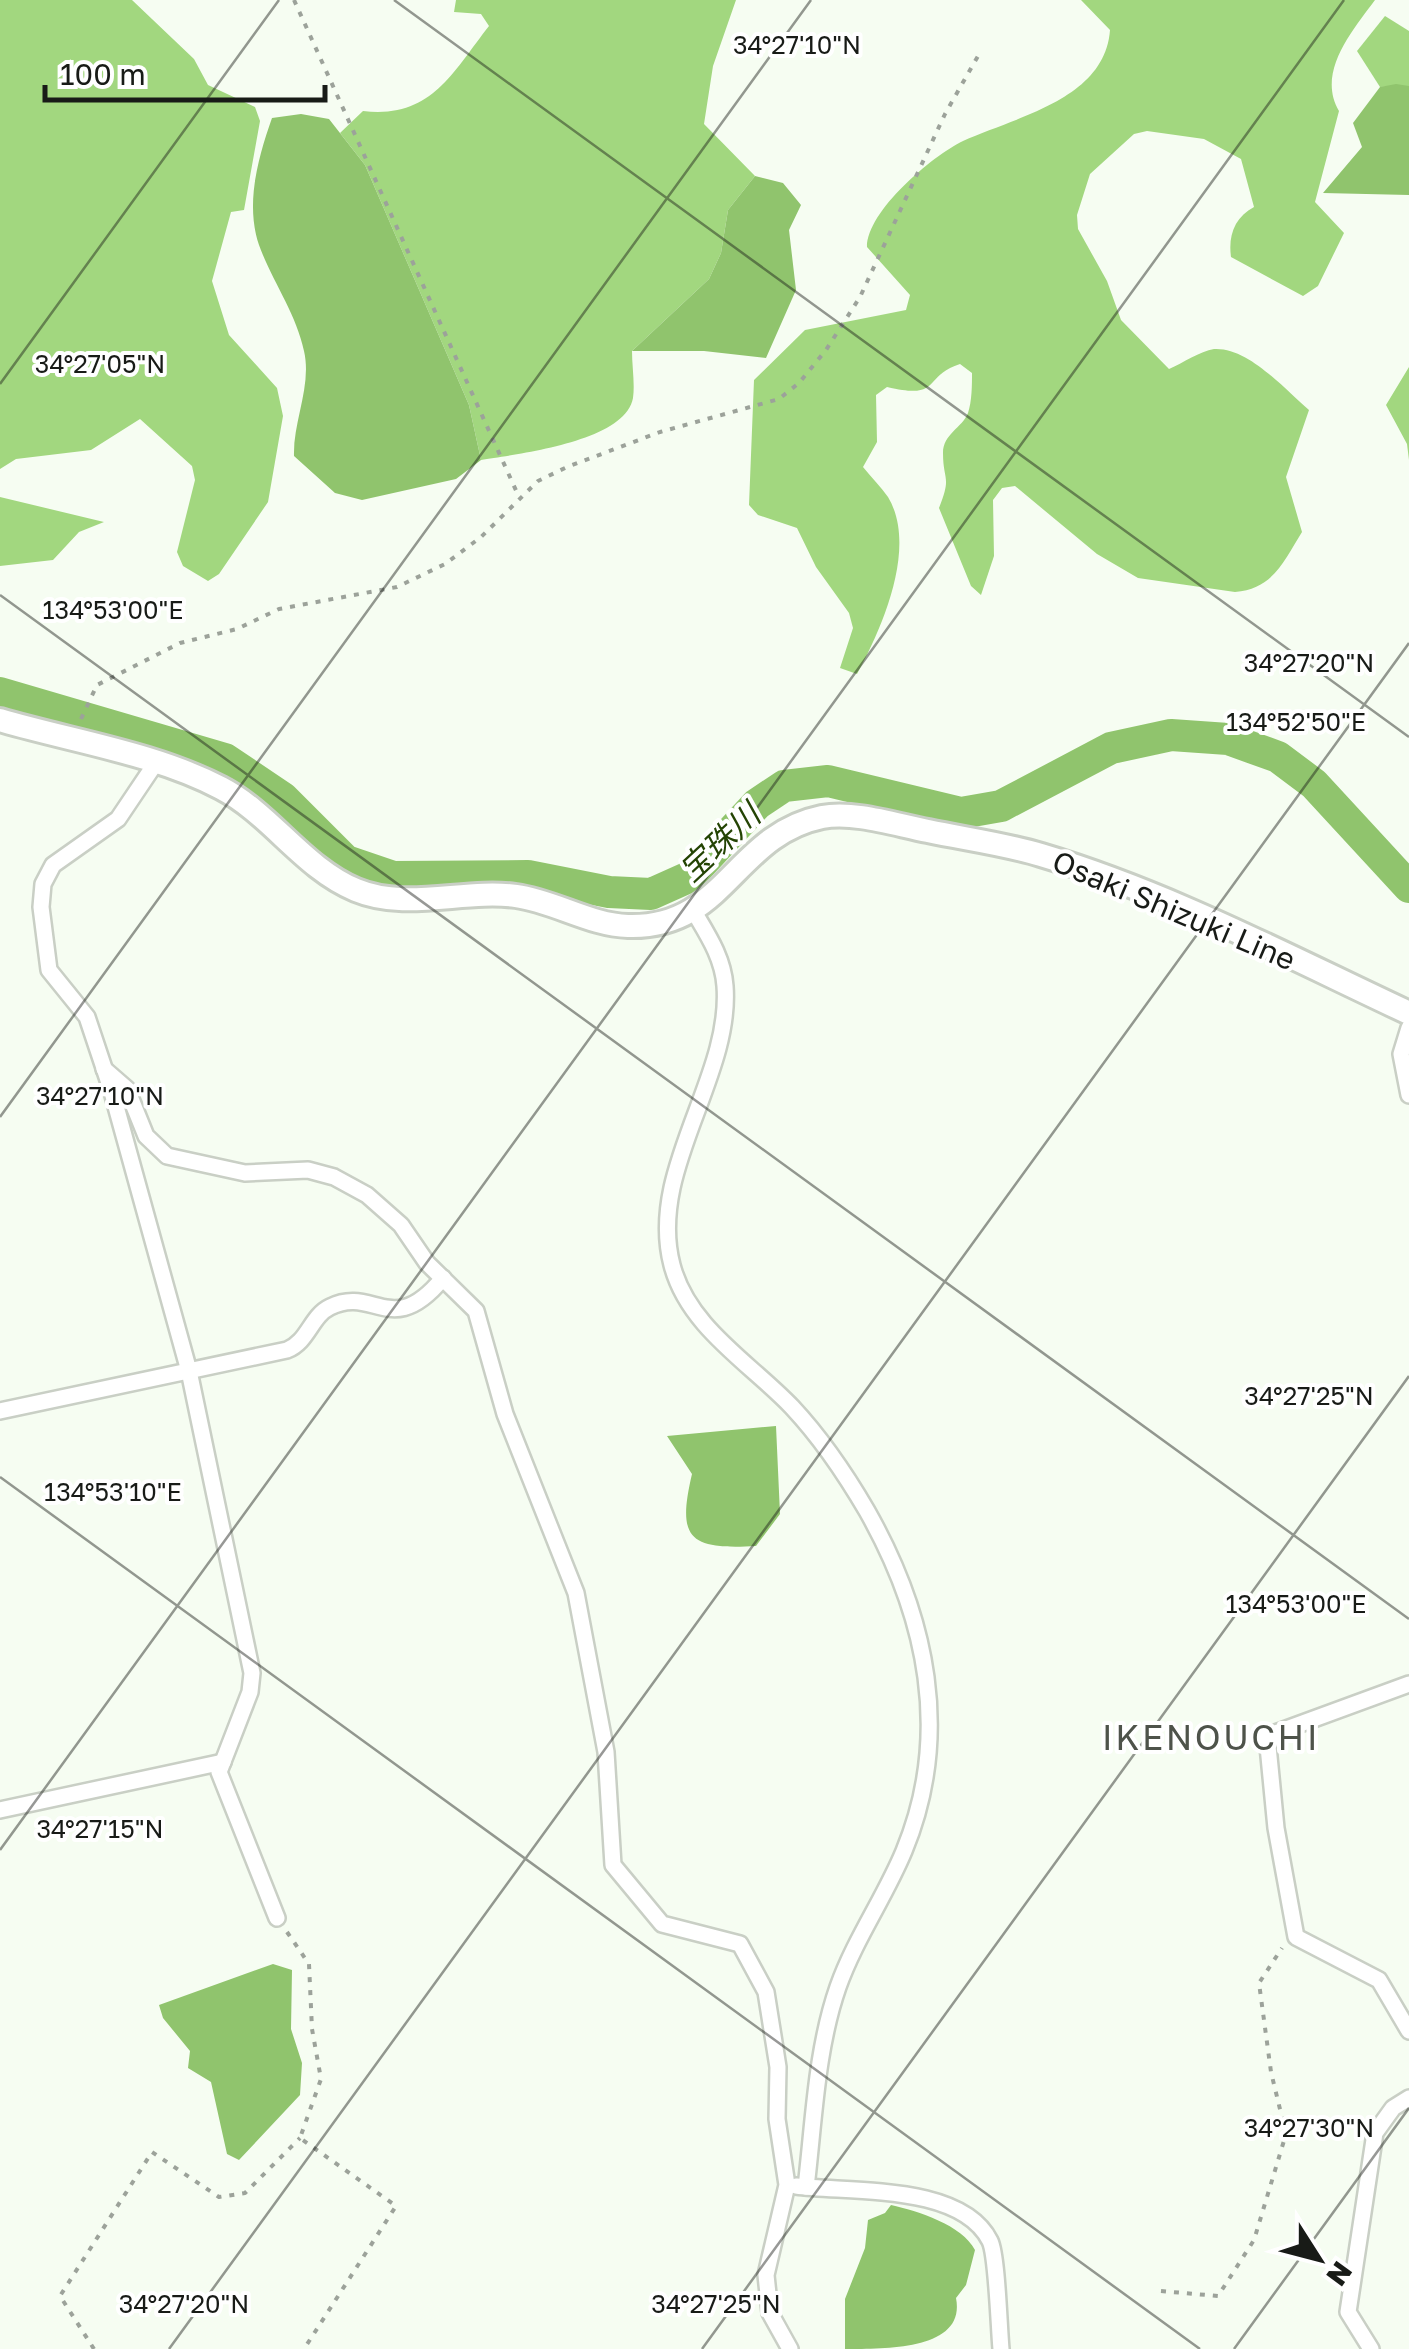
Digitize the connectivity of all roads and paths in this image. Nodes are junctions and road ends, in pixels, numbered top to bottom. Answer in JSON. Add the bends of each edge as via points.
{"nodes":[{"id":1,"x":294,"y":0,"type":"edge"},
{"id":2,"x":978,"y":56,"type":"dead end"},
{"id":3,"x":520,"y":498,"type":"junction"},
{"id":4,"x":0,"y":720,"type":"edge"},
{"id":5,"x":79,"y":728,"type":"dead end"},
{"id":6,"x":155,"y":764,"type":"junction"},
{"id":7,"x":693,"y":910,"type":"junction"},
{"id":8,"x":1409,"y":1013,"type":"edge"},
{"id":9,"x":1409,"y":1028,"type":"edge"},
{"id":10,"x":104,"y":1069,"type":"junction"},
{"id":11,"x":1409,"y":1095,"type":"edge"},
{"id":12,"x":444,"y":1278,"type":"junction"},
{"id":13,"x":189,"y":1371,"type":"junction"},
{"id":14,"x":0,"y":1411,"type":"edge"},
{"id":15,"x":1409,"y":1684,"type":"edge"},
{"id":16,"x":223,"y":1762,"type":"junction"},
{"id":17,"x":0,"y":1810,"type":"edge"},
{"id":18,"x":278,"y":1918,"type":"joint"},
{"id":19,"x":1296,"y":1936,"type":"junction"},
{"id":20,"x":1409,"y":2030,"type":"edge"},
{"id":21,"x":1409,"y":2098,"type":"edge"},
{"id":22,"x":300,"y":2138,"type":"junction"},
{"id":23,"x":787,"y":2185,"type":"junction"},
{"id":24,"x":806,"y":2188,"type":"junction"},
{"id":25,"x":1161,"y":2291,"type":"dead end"},
{"id":26,"x":94,"y":2349,"type":"edge"},
{"id":27,"x":304,"y":2349,"type":"edge"},
{"id":28,"x":790,"y":2349,"type":"edge"},
{"id":29,"x":1002,"y":2349,"type":"edge"},
{"id":30,"x":1371,"y":2349,"type":"edge"}],
"edges":[{"from":1,"to":3,"type":"path"},
{"from":2,"to":3,"type":"path","via":[[860,296],[799,383],[779,399],[567,467]]},
{"from":3,"to":5,"type":"path","via":[[445,564],[397,587],[279,609],[180,643],[97,686]]},
{"from":4,"to":6,"type":"main road","name":"Osaki Shizuki Line"},
{"from":6,"to":7,"type":"main road","name":"Osaki Shizuki Line","via":[[221,788],[356,890],[392,899],[516,896],[625,926],[664,924]]},
{"from":6,"to":10,"type":"street","via":[[124,814],[58,859],[43,884],[50,970],[82,1007]]},
{"from":7,"to":8,"type":"main road","name":"Osaki Shizuki Line","via":[[788,825],[828,816],[871,820],[1038,853],[1110,878]]},
{"from":7,"to":24,"type":"street","via":[[721,965],[725,1003],[671,1198],[672,1266],[702,1320],[793,1408],[858,1496],[913,1612],[930,1688],[930,1741],[906,1848],[846,1965],[828,2022]]},
{"from":9,"to":11,"type":"street","via":[[1401,1054]]},
{"from":10,"to":12,"type":"street","via":[[127,1089],[146,1136],[167,1156],[245,1173],[308,1170],[334,1177],[401,1225]]},
{"from":10,"to":13,"type":"street"},
{"from":12,"to":13,"type":"street","via":[[418,1304],[395,1310],[334,1305],[296,1346]]},
{"from":12,"to":23,"type":"street","via":[[476,1311],[505,1414],[576,1593],[606,1752],[613,1864],[662,1924],[740,1944],[766,1992]]},
{"from":13,"to":14,"type":"street"},
{"from":13,"to":16,"type":"street","via":[[252,1673]]},
{"from":15,"to":19,"type":"street","via":[[1267,1736]]},
{"from":16,"to":17,"type":"street"},
{"from":16,"to":18,"type":"street","via":[[219,1772]]},
{"from":18,"to":22,"type":"path","via":[[309,1964],[321,2078]]},
{"from":19,"to":20,"type":"street","via":[[1380,1980]]},
{"from":19,"to":25,"type":"path","via":[[1259,1983],[1286,2134],[1254,2240],[1218,2296]]},
{"from":21,"to":30,"type":"street","via":[[1375,2133],[1348,2312]]},
{"from":22,"to":26,"type":"path","via":[[246,2193],[220,2196],[152,2152],[60,2296]]},
{"from":22,"to":27,"type":"path","via":[[396,2206]]},
{"from":23,"to":24,"type":"street"},
{"from":23,"to":28,"type":"street","via":[[766,2275],[770,2313]]},
{"from":24,"to":29,"type":"street","via":[[910,2195],[962,2212],[990,2242]]}]}
